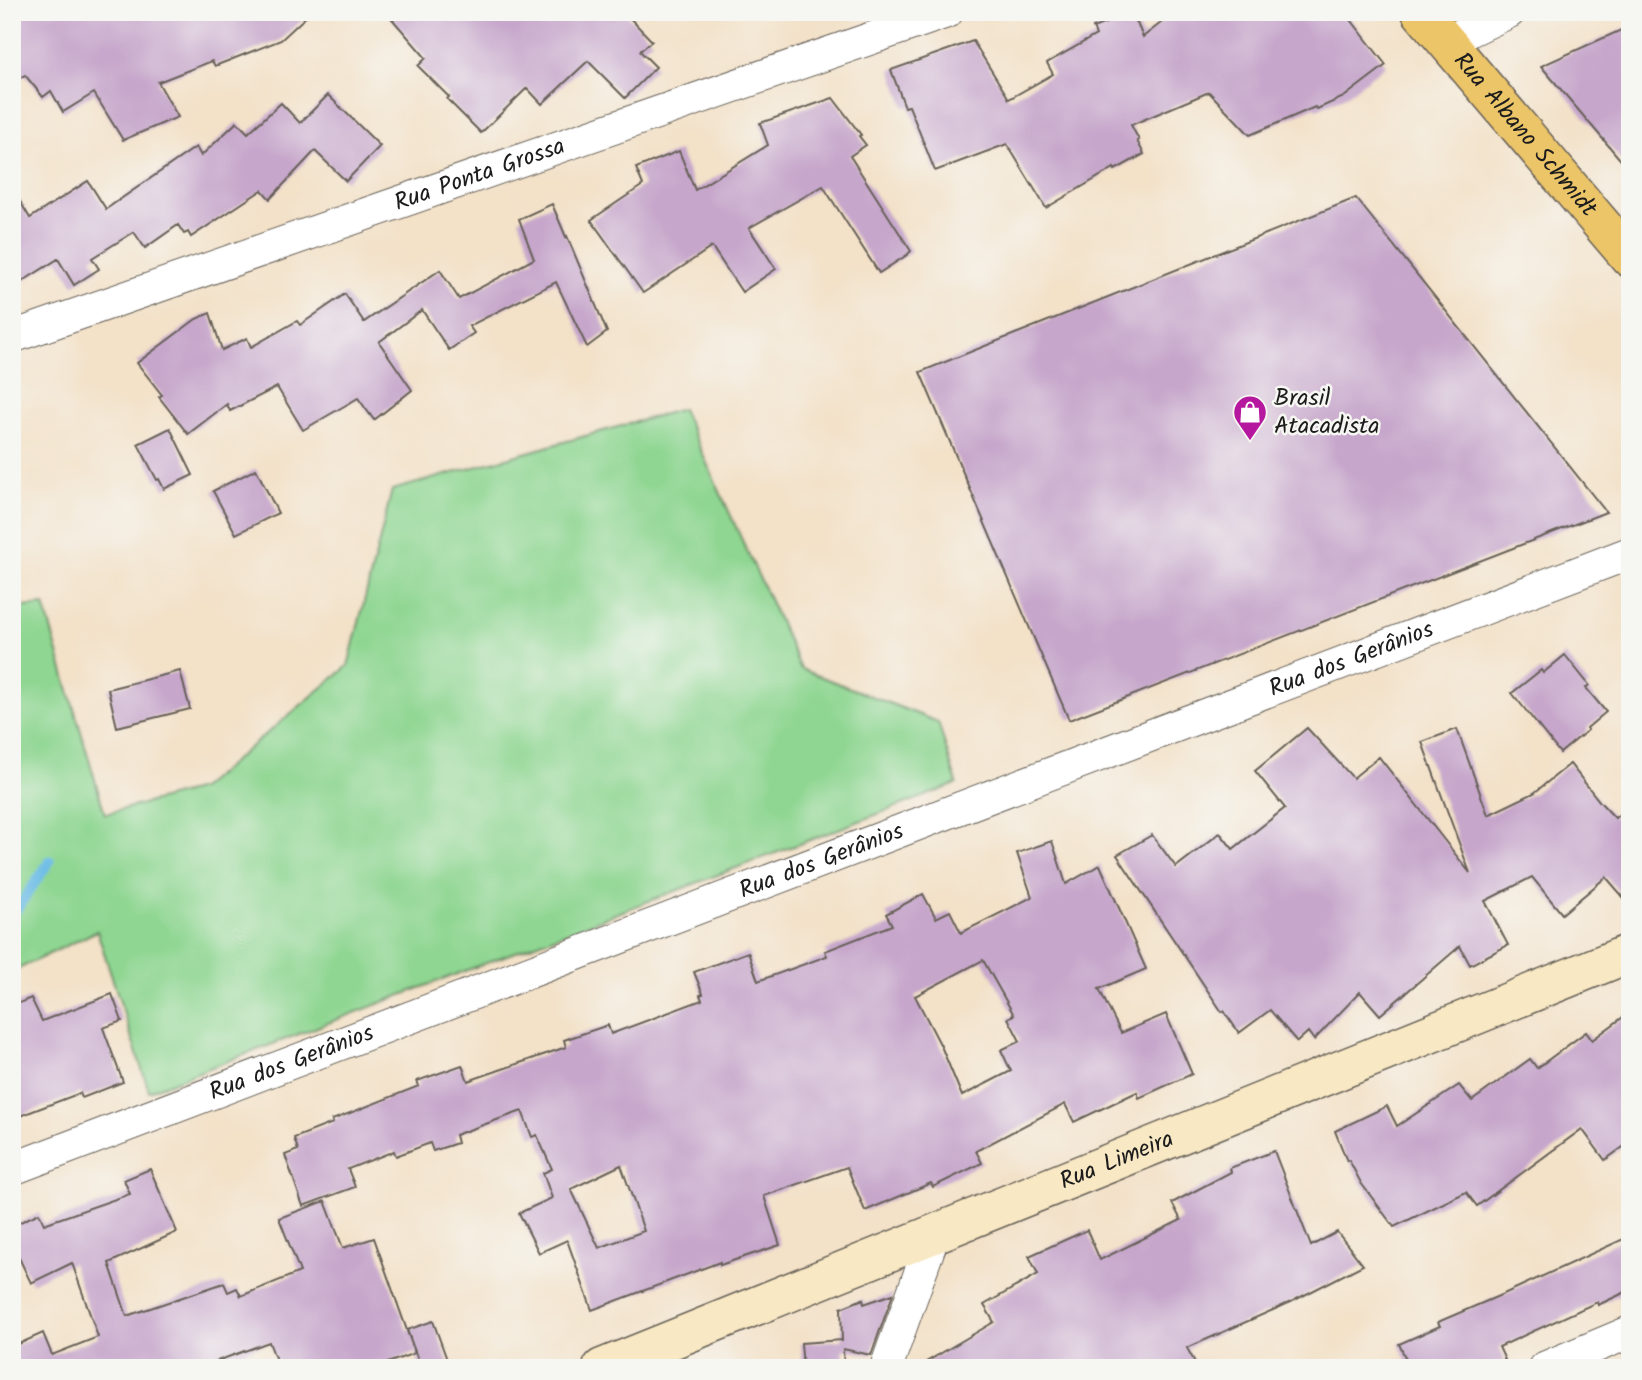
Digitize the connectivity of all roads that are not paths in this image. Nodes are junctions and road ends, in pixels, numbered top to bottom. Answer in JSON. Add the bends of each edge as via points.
{"nodes":[{"id":1,"x":947,"y":12,"type":"edge"},
{"id":2,"x":1421,"y":12,"type":"edge"},
{"id":3,"x":1509,"y":12,"type":"edge"},
{"id":4,"x":1446,"y":42,"type":"junction"},
{"id":5,"x":1630,"y":258,"type":"edge"},
{"id":6,"x":12,"y":337,"type":"edge"},
{"id":7,"x":1630,"y":553,"type":"edge"},
{"id":8,"x":1630,"y":953,"type":"edge"},
{"id":9,"x":12,"y":1169,"type":"edge"},
{"id":10,"x":934,"y":1234,"type":"junction"},
{"id":11,"x":1630,"y":1332,"type":"edge"},
{"id":12,"x":602,"y":1368,"type":"edge"},
{"id":13,"x":886,"y":1368,"type":"edge"},
{"id":14,"x":1544,"y":1368,"type":"edge"}],
"edges":[{"from":1,"to":6,"type":"street","name":"Rua Ponta Grossa"},
{"from":2,"to":4,"type":"main road","name":"Rua Albano Schmidt"},
{"from":3,"to":4,"type":"street"},
{"from":4,"to":5,"type":"main road","name":"Rua Albano Schmidt"},
{"from":7,"to":9,"type":"street","name":"Rua dos Gerânios"},
{"from":8,"to":10,"type":"street","name":"Rua Limeira"},
{"from":10,"to":12,"type":"street","name":"Rua Limeira"},
{"from":10,"to":13,"type":"street"},
{"from":11,"to":14,"type":"street"}]}
